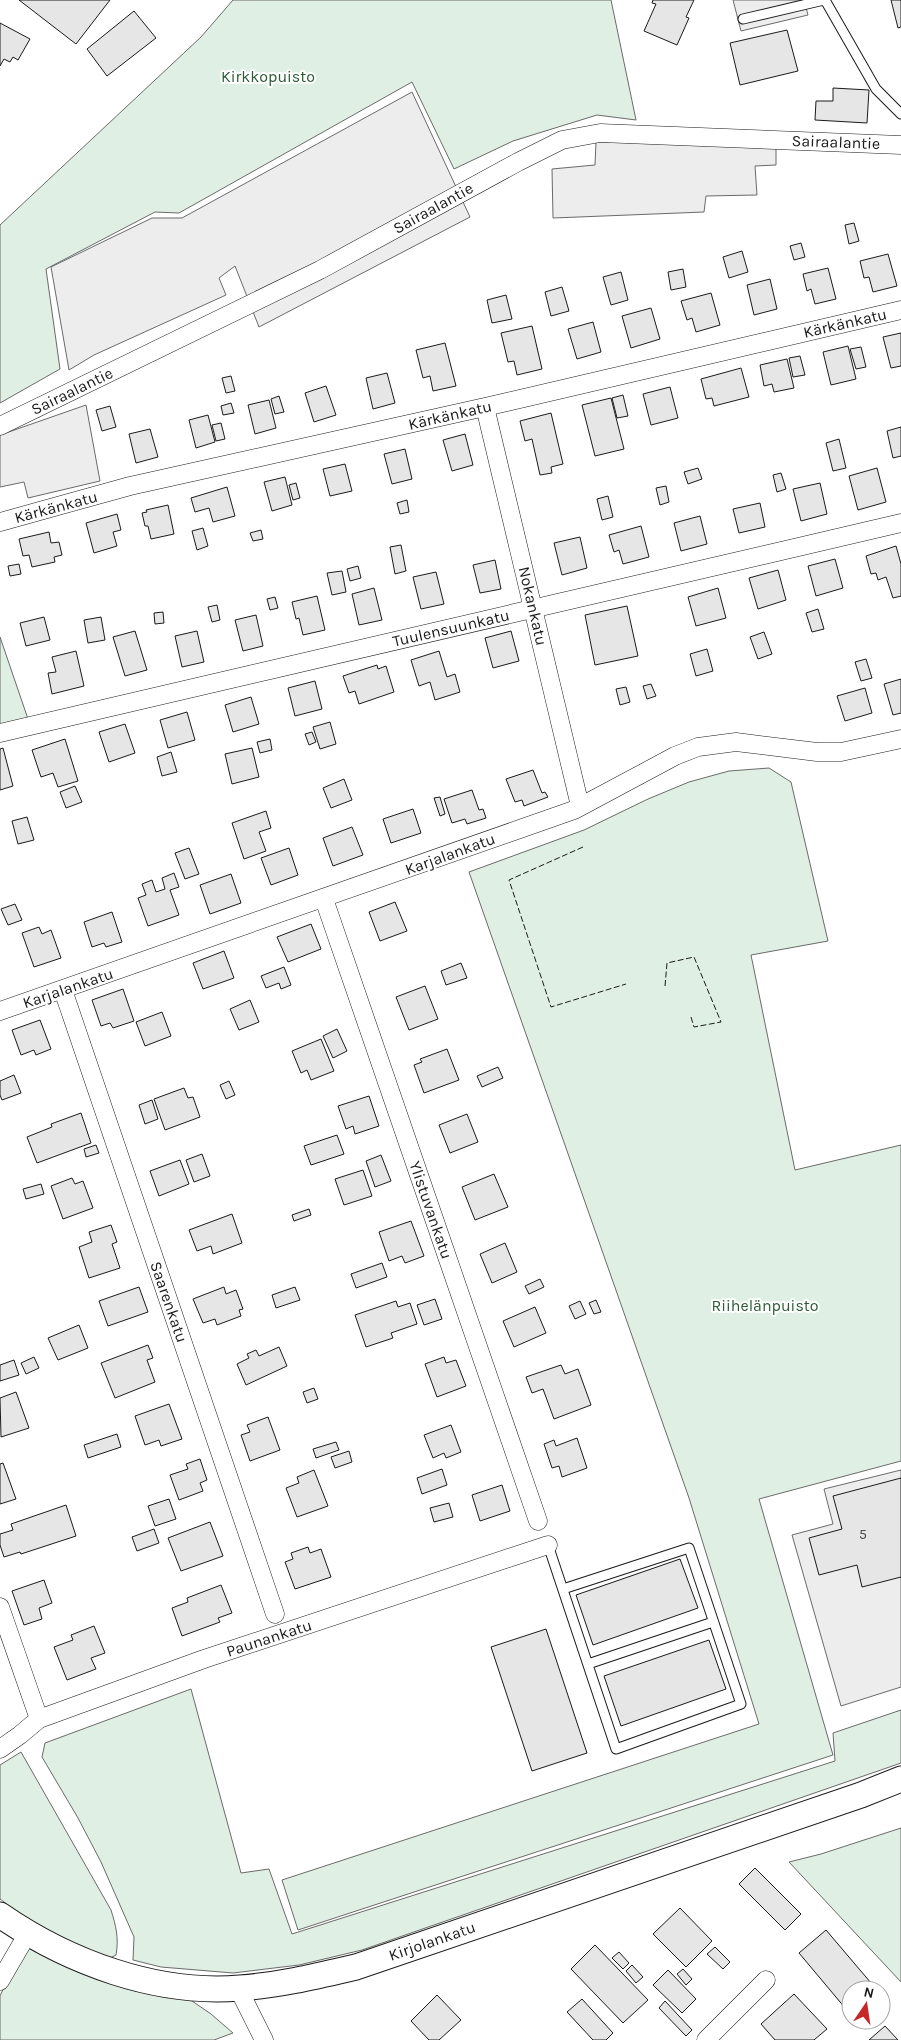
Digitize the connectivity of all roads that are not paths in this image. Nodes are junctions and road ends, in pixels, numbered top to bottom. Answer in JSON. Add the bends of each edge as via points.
{"nodes":[{"id":1,"x":824,"y":0,"type":"edge"},
{"id":2,"x":744,"y":18,"type":"dead end"},
{"id":3,"x":901,"y":114,"type":"edge"},
{"id":4,"x":901,"y":145,"type":"edge"},
{"id":5,"x":901,"y":310,"type":"edge"},
{"id":6,"x":485,"y":407,"type":"junction"},
{"id":7,"x":0,"y":426,"type":"edge"},
{"id":8,"x":0,"y":522,"type":"edge"},
{"id":9,"x":901,"y":523,"type":"edge"},
{"id":10,"x":533,"y":609,"type":"junction"},
{"id":11,"x":0,"y":733,"type":"edge"},
{"id":12,"x":901,"y":739,"type":"edge"},
{"id":13,"x":580,"y":806,"type":"junction"},
{"id":14,"x":324,"y":899,"type":"junction"},
{"id":15,"x":62,"y":990,"type":"junction"},
{"id":16,"x":0,"y":1011,"type":"edge"},
{"id":17,"x":538,"y":1521,"type":"dead end"},
{"id":18,"x":548,"y":1545,"type":"joint"},
{"id":19,"x":563,"y":1590,"type":"junction"},
{"id":20,"x":0,"y":1607,"type":"edge"},
{"id":21,"x":275,"y":1614,"type":"dead end"},
{"id":22,"x":713,"y":1622,"type":"junction"},
{"id":23,"x":588,"y":1664,"type":"junction"},
{"id":24,"x":39,"y":1719,"type":"junction"},
{"id":25,"x":0,"y":1749,"type":"edge"},
{"id":26,"x":901,"y":1779,"type":"edge"},
{"id":27,"x":901,"y":1788,"type":"edge"},
{"id":28,"x":861,"y":1795,"type":"junction"},
{"id":29,"x":0,"y":1915,"type":"edge"},
{"id":30,"x":28,"y":1933,"type":"junction"},
{"id":31,"x":766,"y":1980,"type":"dead end"},
{"id":32,"x":0,"y":1981,"type":"edge"},
{"id":33,"x":238,"y":1988,"type":"junction"},
{"id":34,"x":264,"y":2040,"type":"edge"},
{"id":35,"x":706,"y":2040,"type":"edge"}],
"edges":[{"from":1,"to":2,"type":"lane"},
{"from":1,"to":3,"type":"lane","via":[[876,89]]},
{"from":4,"to":7,"type":"street","name":"Sairaalantie","via":[[600,133],[562,140],[320,270]]},
{"from":5,"to":6,"type":"street","name":"Kärkänkatu"},
{"from":6,"to":8,"type":"street","name":"Kärkänkatu","via":[[130,486]]},
{"from":6,"to":10,"type":"street","name":"Nokankatu"},
{"from":9,"to":10,"type":"street","name":"Tuulensuunkatu"},
{"from":10,"to":11,"type":"street","name":"Tuulensuunkatu"},
{"from":10,"to":13,"type":"street","name":"Nokankatu"},
{"from":12,"to":13,"type":"street","name":"Karjalankatu","via":[[841,752],[736,742],[707,745],[675,756]]},
{"from":13,"to":14,"type":"street","name":"Karjalankatu"},
{"from":14,"to":15,"type":"street","name":"Karjalankatu"},
{"from":14,"to":17,"type":"street","name":"Ylistuvankatu"},
{"from":15,"to":16,"type":"street","name":"Karjalankatu"},
{"from":15,"to":21,"type":"street","name":"Saarenkatu"},
{"from":18,"to":19,"type":"lane"},
{"from":18,"to":24,"type":"street","name":"Paunankatu","via":[[204,1659]]},
{"from":19,"to":22,"type":"lane","via":[[689,1548]]},
{"from":19,"to":23,"type":"lane"},
{"from":20,"to":24,"type":"street"},
{"from":22,"to":23,"type":"lane"},
{"from":22,"to":23,"type":"lane","via":[[741,1704],[616,1750]]},
{"from":24,"to":25,"type":"street","name":"Paunankatu"},
{"from":26,"to":28,"type":"main road","name":"Kirjolankatu"},
{"from":27,"to":28,"type":"main road","name":"Kirjolankatu"},
{"from":28,"to":33,"type":"main road","name":"Kirjolankatu","via":[[356,1967],[283,1983]]},
{"from":29,"to":30,"type":"main road","name":"Kirjolankatu"},
{"from":30,"to":32,"type":"street"},
{"from":30,"to":33,"type":"main road","name":"Kirjolankatu","via":[[80,1959],[144,1979],[199,1988]]},
{"from":31,"to":35,"type":"street"},
{"from":33,"to":34,"type":"street"}]}
